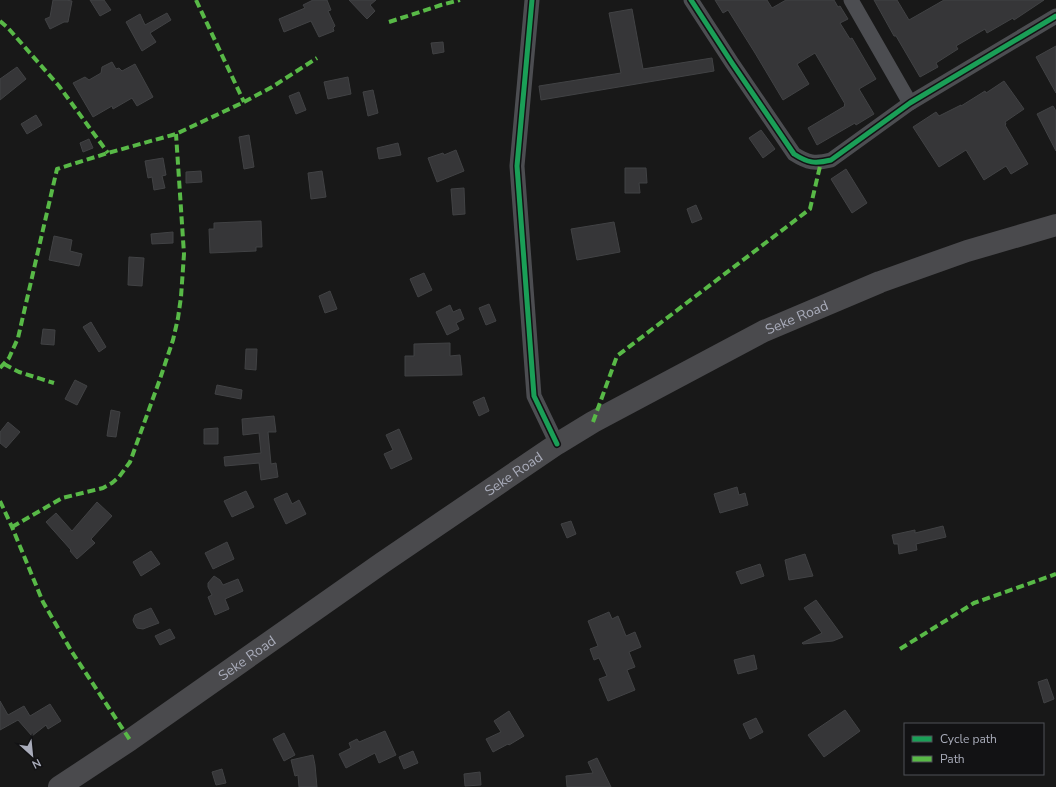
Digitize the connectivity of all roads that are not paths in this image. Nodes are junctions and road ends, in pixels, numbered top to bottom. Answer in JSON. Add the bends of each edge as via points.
{"nodes":[{"id":1,"x":532,"y":0,"type":"edge"},
{"id":2,"x":691,"y":0,"type":"edge"},
{"id":3,"x":851,"y":0,"type":"edge"},
{"id":4,"x":1056,"y":16,"type":"edge"},
{"id":5,"x":910,"y":103,"type":"junction"},
{"id":6,"x":1056,"y":225,"type":"edge"},
{"id":7,"x":558,"y":444,"type":"junction"},
{"id":8,"x":59,"y":787,"type":"edge"}],
"edges":[{"from":1,"to":7,"type":"street","via":[[517,166],[534,396]]},
{"from":2,"to":5,"type":"street","via":[[794,154],[803,160],[831,160]]},
{"from":3,"to":5,"type":"street"},
{"from":4,"to":5,"type":"street"},
{"from":6,"to":7,"type":"main road","name":"Seke Road","via":[[967,251],[880,282],[764,332],[593,422]]},
{"from":7,"to":8,"type":"main road","name":"Seke Road"}]}
